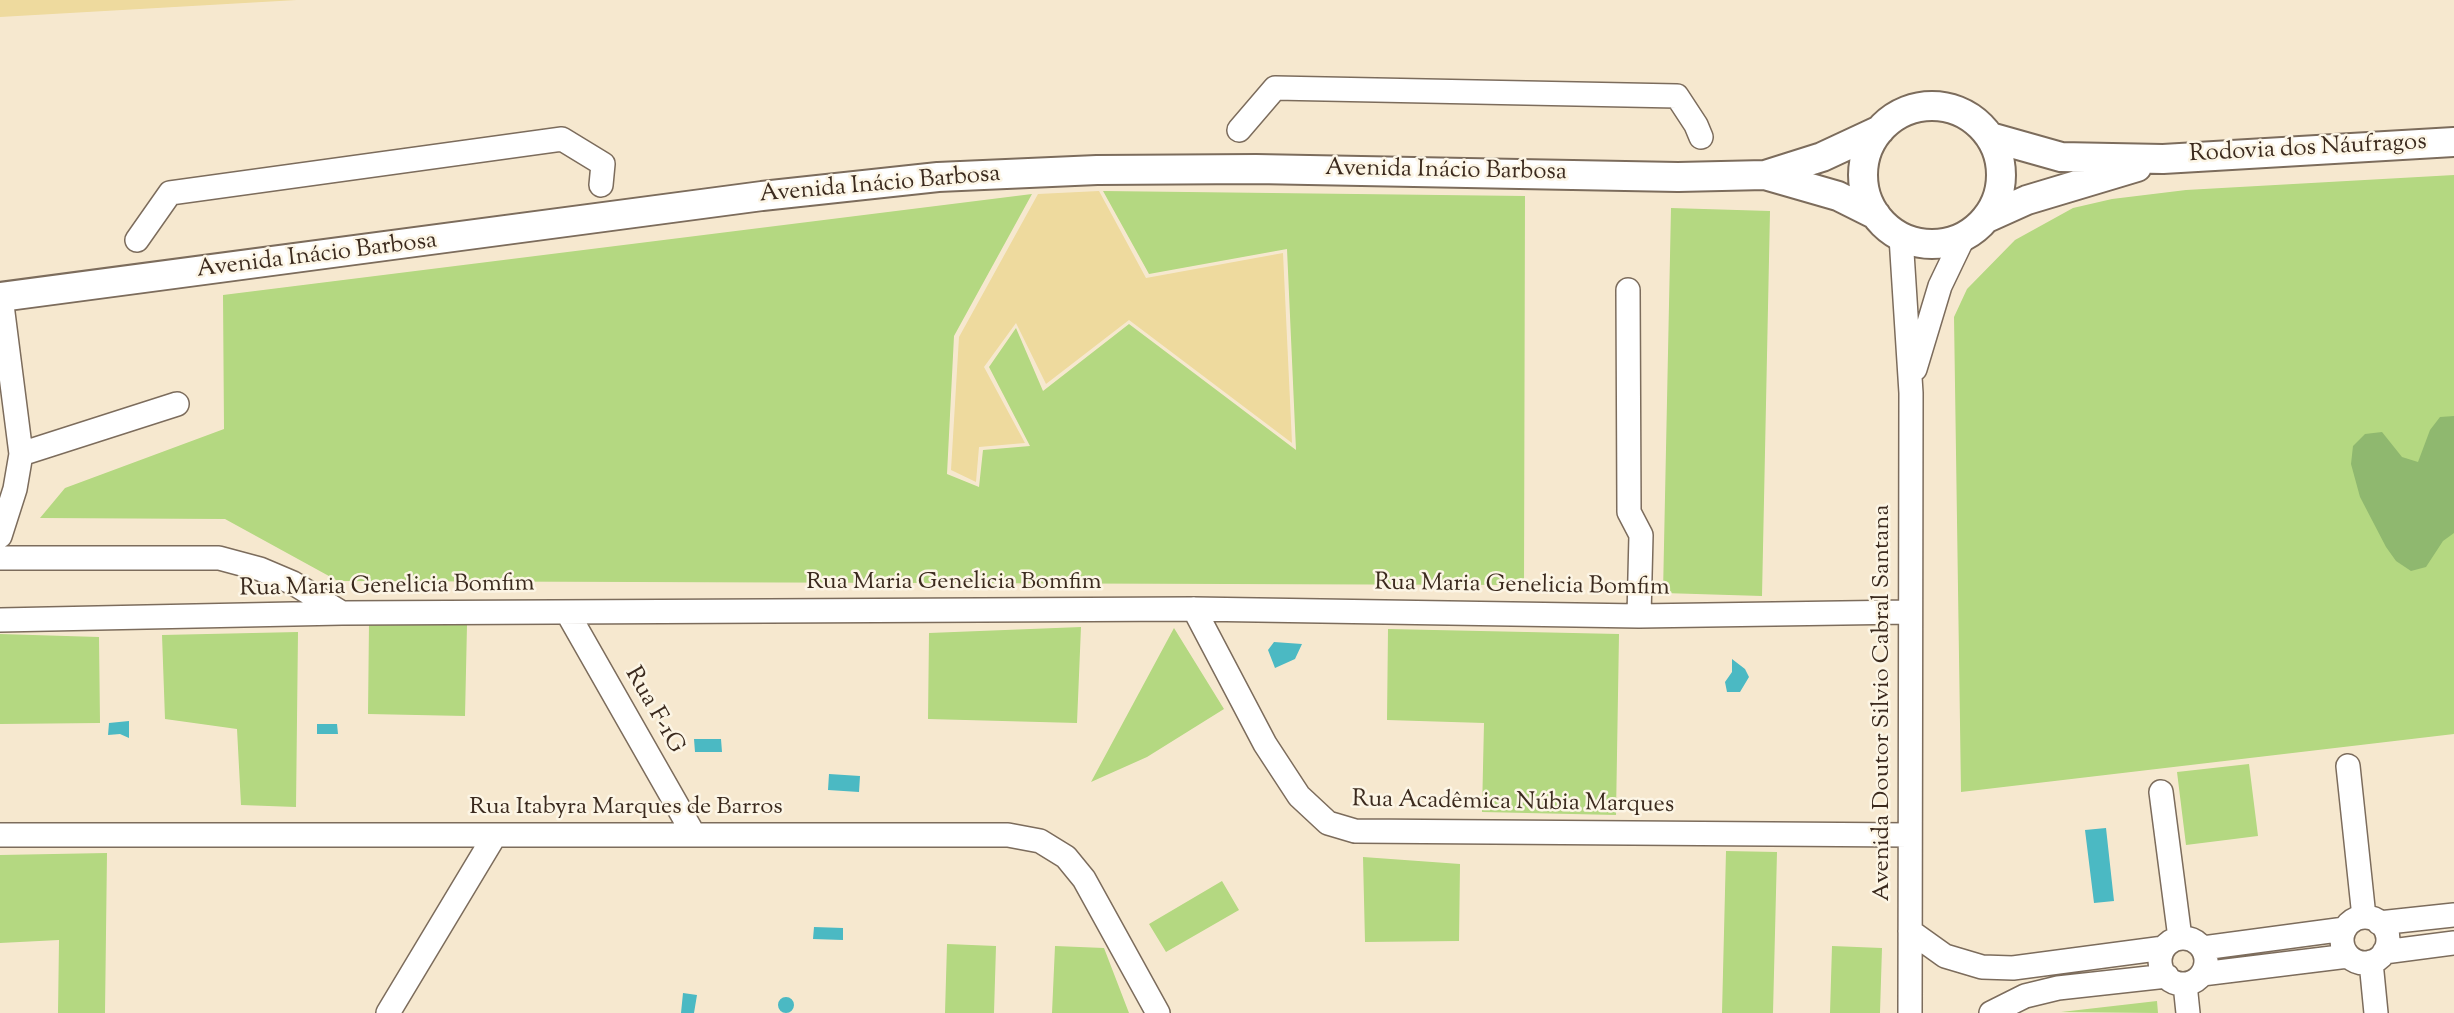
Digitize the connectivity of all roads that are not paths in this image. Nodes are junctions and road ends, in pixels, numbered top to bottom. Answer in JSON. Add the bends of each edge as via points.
{"nodes":[{"id":1,"x":1239,"y":130,"type":"dead end"},
{"id":2,"x":1880,"y":130,"type":"junction"},
{"id":3,"x":1700,"y":136,"type":"dead end"},
{"id":4,"x":1990,"y":137,"type":"junction"},
{"id":5,"x":2454,"y":142,"type":"edge"},
{"id":6,"x":2163,"y":159,"type":"junction"},
{"id":7,"x":1765,"y":175,"type":"junction"},
{"id":8,"x":601,"y":185,"type":"dead end"},
{"id":9,"x":1875,"y":215,"type":"junction"},
{"id":10,"x":1987,"y":218,"type":"junction"},
{"id":11,"x":1901,"y":237,"type":"junction"},
{"id":12,"x":1963,"y":238,"type":"junction"},
{"id":13,"x":137,"y":240,"type":"dead end"},
{"id":14,"x":1628,"y":290,"type":"dead end"},
{"id":15,"x":1,"y":298,"type":"edge"},
{"id":16,"x":1911,"y":393,"type":"junction"},
{"id":17,"x":177,"y":404,"type":"dead end"},
{"id":18,"x":21,"y":454,"type":"junction"},
{"id":19,"x":0,"y":536,"type":"edge"},
{"id":20,"x":0,"y":558,"type":"edge"},
{"id":21,"x":1194,"y":609,"type":"junction"},
{"id":22,"x":567,"y":612,"type":"junction"},
{"id":23,"x":1909,"y":612,"type":"junction"},
{"id":24,"x":342,"y":613,"type":"junction"},
{"id":25,"x":1639,"y":616,"type":"junction"},
{"id":26,"x":0,"y":620,"type":"edge"},
{"id":27,"x":2348,"y":766,"type":"dead end"},
{"id":28,"x":2161,"y":792,"type":"dead end"},
{"id":29,"x":0,"y":835,"type":"edge"},
{"id":30,"x":495,"y":835,"type":"junction"},
{"id":31,"x":694,"y":835,"type":"junction"},
{"id":32,"x":1909,"y":835,"type":"junction"},
{"id":33,"x":2454,"y":915,"type":"edge"},
{"id":34,"x":2362,"y":923,"type":"junction"},
{"id":35,"x":1910,"y":931,"type":"junction"},
{"id":36,"x":2172,"y":943,"type":"junction"},
{"id":37,"x":2454,"y":943,"type":"edge"},
{"id":38,"x":2203,"y":948,"type":"junction"},
{"id":39,"x":2348,"y":956,"type":"junction"},
{"id":40,"x":2377,"y":957,"type":"junction"},
{"id":41,"x":2185,"y":978,"type":"junction"},
{"id":42,"x":2026,"y":1004,"type":"edge"},
{"id":43,"x":388,"y":1013,"type":"edge"},
{"id":44,"x":1158,"y":1013,"type":"edge"},
{"id":45,"x":1910,"y":1013,"type":"edge"},
{"id":46,"x":1991,"y":1013,"type":"edge"},
{"id":47,"x":2188,"y":1013,"type":"edge"},
{"id":48,"x":2376,"y":1013,"type":"edge"}],
"edges":[{"from":1,"to":3,"type":"street","via":[[1275,88],[1289,88],[1677,96]]},
{"from":2,"to":4,"type":"main road","via":[[1910,110],[1937,107],[1963,113]]},
{"from":2,"to":7,"type":"main road","name":"Avenida Inácio Barbosa","via":[[1822,157]]},
{"from":2,"to":9,"type":"main road","via":[[1870,145],[1864,172],[1867,198]]},
{"from":4,"to":6,"type":"main road","via":[[2061,156]]},
{"from":4,"to":10,"type":"main road","via":[[2002,170],[1998,195]]},
{"from":5,"to":6,"type":"main road","name":"Rodovia dos Náufragos"},
{"from":6,"to":10,"type":"main road","via":[[2027,200]]},
{"from":7,"to":9,"type":"main road","name":"Avenida Inácio Barbosa","via":[[1838,196]]},
{"from":7,"to":15,"type":"main road","name":"Avenida Inácio Barbosa","via":[[1256,169],[938,177],[762,196]]},
{"from":8,"to":13,"type":"street","via":[[603,164],[562,139],[170,193]]},
{"from":9,"to":11,"type":"main road"},
{"from":10,"to":12,"type":"main road"},
{"from":11,"to":12,"type":"main road","via":[[1932,245]]},
{"from":11,"to":16,"type":"street","name":"Avenida Doutor Silvio Cabral Santana"},
{"from":12,"to":16,"type":"street","name":"Avenida Doutor Silvio Cabral Santana","via":[[1921,341]]},
{"from":14,"to":25,"type":"street","via":[[1629,512],[1641,535]]},
{"from":15,"to":18,"type":"street"},
{"from":16,"to":23,"type":"street","name":"Avenida Doutor Silvio Cabral Santana"},
{"from":17,"to":18,"type":"street"},
{"from":18,"to":19,"type":"street"},
{"from":20,"to":24,"type":"street","via":[[219,558],[293,583]]},
{"from":21,"to":22,"type":"street","name":"Rua Maria Genelicia Bomfim"},
{"from":21,"to":25,"type":"street","name":"Rua Maria Genelicia Bomfim"},
{"from":21,"to":32,"type":"street","name":"Rua Acadêmica Núbia Marques","via":[[1265,744],[1298,796],[1328,822],[1354,831]]},
{"from":22,"to":24,"type":"street","name":"Rua Maria Genelicia Bomfim"},
{"from":22,"to":31,"type":"street","name":"Rua F-1G"},
{"from":23,"to":25,"type":"street","name":"Rua Maria Genelicia Bomfim"},
{"from":23,"to":32,"type":"street","name":"Avenida Doutor Silvio Cabral Santana"},
{"from":24,"to":26,"type":"street","name":"Rua Maria Genelicia Bomfim"},
{"from":27,"to":34,"type":"street"},
{"from":28,"to":36,"type":"street"},
{"from":29,"to":30,"type":"street","name":"Rua Itabyra Marques de Barros"},
{"from":30,"to":31,"type":"street","name":"Rua Itabyra Marques de Barros"},
{"from":30,"to":43,"type":"street"},
{"from":31,"to":44,"type":"street","name":"Rua Itabyra Marques de Barros","via":[[1008,835],[1041,841],[1066,857],[1084,879]]},
{"from":32,"to":35,"type":"street","name":"Avenida Doutor Silvio Cabral Santana"},
{"from":33,"to":34,"type":"street"},
{"from":34,"to":38,"type":"street"},
{"from":34,"to":39,"type":"street","via":[[2342,943]]},
{"from":34,"to":40,"type":"street","via":[[2386,933]]},
{"from":35,"to":36,"type":"street","via":[[1945,956],[1982,967],[2013,968]]},
{"from":35,"to":45,"type":"street","name":"Avenida Doutor Silvio Cabral Santana"},
{"from":36,"to":38,"type":"street","via":[[2193,940]]},
{"from":36,"to":41,"type":"street","via":[[2161,963]]},
{"from":37,"to":40,"type":"street"},
{"from":38,"to":41,"type":"street","via":[[2207,961]]},
{"from":39,"to":40,"type":"street","via":[[2359,962]]},
{"from":39,"to":41,"type":"street"},
{"from":40,"to":48,"type":"street"},
{"from":41,"to":42,"type":"street","via":[[2058,988]]},
{"from":41,"to":47,"type":"street"},
{"from":42,"to":46,"type":"street"}]}
